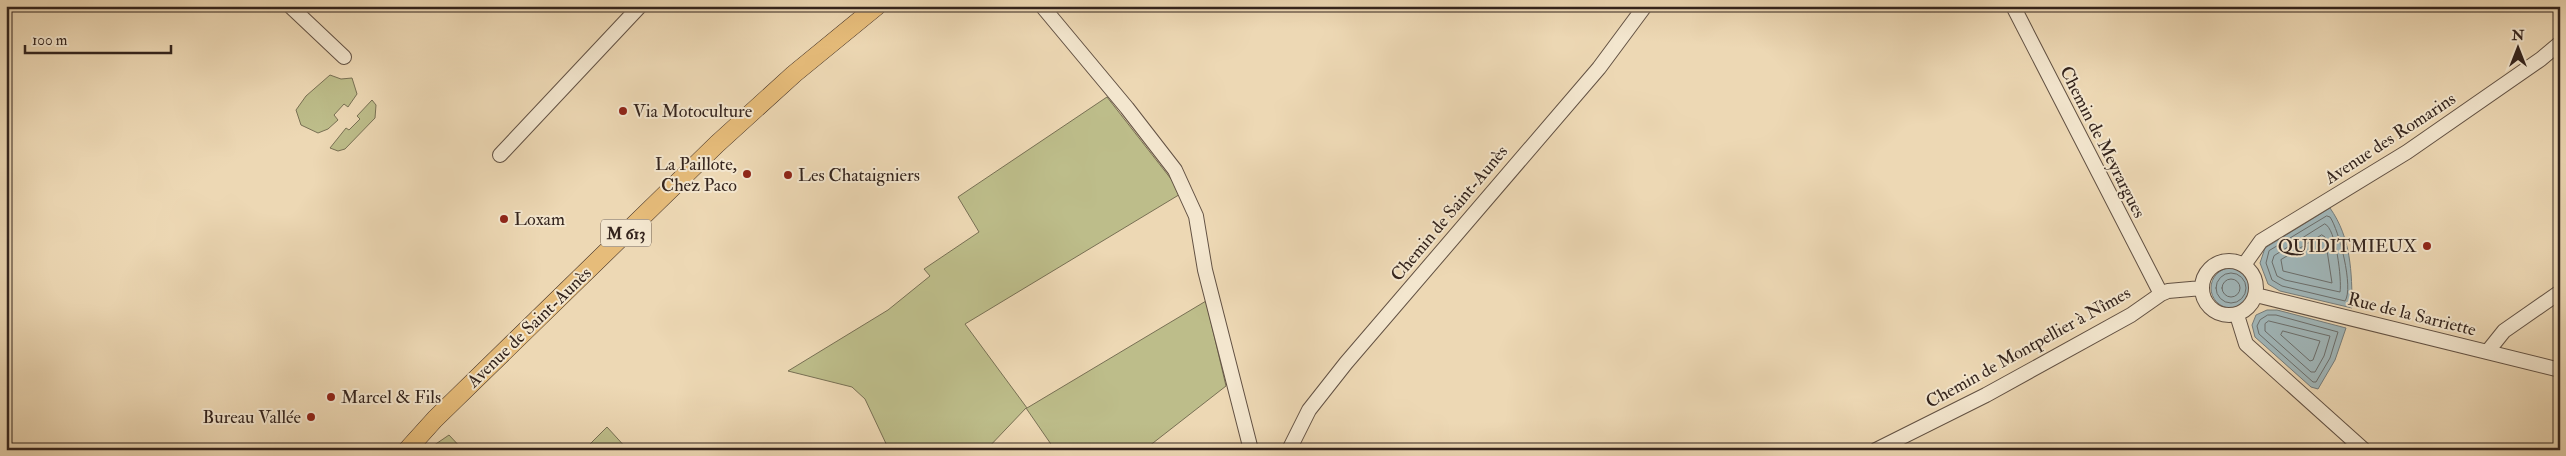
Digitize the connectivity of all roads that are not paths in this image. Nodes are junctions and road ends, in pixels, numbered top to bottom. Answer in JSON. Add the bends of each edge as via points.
{"nodes":[{"id":1,"x":290,"y":6,"type":"edge"},
{"id":2,"x":640,"y":6,"type":"edge"},
{"id":3,"x":877,"y":6,"type":"edge"},
{"id":4,"x":1042,"y":6,"type":"edge"},
{"id":5,"x":1645,"y":6,"type":"edge"},
{"id":6,"x":2013,"y":6,"type":"edge"},
{"id":7,"x":2560,"y":43,"type":"edge"},
{"id":8,"x":344,"y":57,"type":"dead end"},
{"id":9,"x":500,"y":155,"type":"dead end"},
{"id":10,"x":2244,"y":265,"type":"junction"},
{"id":11,"x":2202,"y":288,"type":"junction"},
{"id":12,"x":2560,"y":292,"type":"edge"},
{"id":13,"x":2161,"y":294,"type":"junction"},
{"id":14,"x":2256,"y":295,"type":"junction"},
{"id":15,"x":2237,"y":315,"type":"junction"},
{"id":16,"x":2488,"y":351,"type":"junction"},
{"id":17,"x":2560,"y":370,"type":"edge"},
{"id":18,"x":407,"y":450,"type":"edge"},
{"id":19,"x":1251,"y":450,"type":"edge"},
{"id":20,"x":1289,"y":450,"type":"edge"},
{"id":21,"x":1876,"y":450,"type":"edge"},
{"id":22,"x":2364,"y":450,"type":"edge"}],
"edges":[{"from":1,"to":8,"type":"street"},
{"from":2,"to":9,"type":"street"},
{"from":3,"to":18,"type":"main road","name":"Avenue de Saint-Aunès","number":"M 613","via":[[794,74],[718,144]]},
{"from":4,"to":19,"type":"street","via":[[1175,170],[1196,216],[1207,279]]},
{"from":5,"to":20,"type":"street","name":"Chemin de Saint-Aunès","via":[[1599,68],[1346,363],[1309,410]]},
{"from":6,"to":13,"type":"street","name":"Chemin de Meyrargues"},
{"from":7,"to":10,"type":"street","name":"Avenue des Romarins","via":[[2407,152],[2261,241]]},
{"from":10,"to":11,"type":"street","via":[[2233,261],[2215,265],[2206,274]]},
{"from":10,"to":14,"type":"street","via":[[2255,280]]},
{"from":11,"to":13,"type":"street","name":"Chemin de Montpellier à Nîmes"},
{"from":11,"to":15,"type":"street","via":[[2204,300],[2214,311]]},
{"from":12,"to":16,"type":"street","via":[[2504,331]]},
{"from":13,"to":21,"type":"street","name":"Chemin de Montpellier à Nîmes","via":[[1986,395]]},
{"from":14,"to":15,"type":"street","via":[[2250,306]]},
{"from":14,"to":16,"type":"street","name":"Rue de la Sarriette"},
{"from":15,"to":22,"type":"street","via":[[2246,344]]},
{"from":16,"to":17,"type":"street","name":"Rue de la Sarriette"}]}
